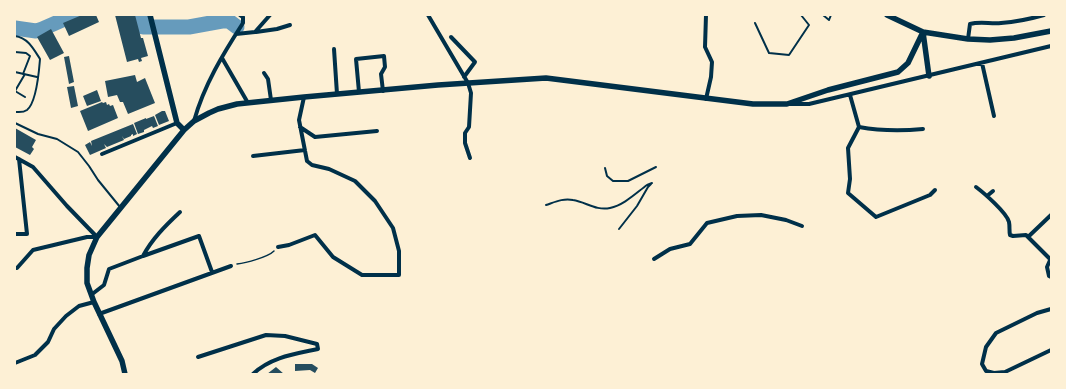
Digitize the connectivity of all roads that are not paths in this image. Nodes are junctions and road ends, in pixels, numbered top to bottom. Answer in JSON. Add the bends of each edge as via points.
{"nodes":[{"id":1,"x":150,"y":15,"type":"edge"},
{"id":2,"x":240,"y":15,"type":"edge"},
{"id":3,"x":270,"y":15,"type":"edge"},
{"id":4,"x":428,"y":15,"type":"edge"},
{"id":5,"x":706,"y":15,"type":"edge"},
{"id":6,"x":802,"y":15,"type":"edge"},
{"id":7,"x":823,"y":15,"type":"edge"},
{"id":8,"x":831,"y":15,"type":"edge"},
{"id":9,"x":887,"y":15,"type":"edge"},
{"id":10,"x":1044,"y":15,"type":"edge"},
{"id":11,"x":755,"y":24,"type":"dead end"},
{"id":12,"x":290,"y":25,"type":"dead end"},
{"id":13,"x":1051,"y":31,"type":"edge"},
{"id":14,"x":255,"y":32,"type":"junction"},
{"id":15,"x":923,"y":32,"type":"junction"},
{"id":16,"x":236,"y":34,"type":"junction"},
{"id":17,"x":15,"y":36,"type":"edge"},
{"id":18,"x":451,"y":37,"type":"dead end"},
{"id":19,"x":968,"y":39,"type":"junction"},
{"id":20,"x":1051,"y":46,"type":"edge"},
{"id":21,"x":334,"y":49,"type":"dead end"},
{"id":22,"x":15,"y":52,"type":"edge"},
{"id":23,"x":222,"y":58,"type":"junction"},
{"id":24,"x":982,"y":63,"type":"junction"},
{"id":25,"x":15,"y":72,"type":"edge"},
{"id":26,"x":264,"y":73,"type":"dead end"},
{"id":27,"x":24,"y":74,"type":"junction"},
{"id":28,"x":929,"y":76,"type":"junction"},
{"id":29,"x":38,"y":77,"type":"junction"},
{"id":30,"x":464,"y":77,"type":"junction"},
{"id":31,"x":468,"y":83,"type":"junction"},
{"id":32,"x":15,"y":91,"type":"edge"},
{"id":33,"x":383,"y":91,"type":"junction"},
{"id":34,"x":359,"y":92,"type":"junction"},
{"id":35,"x":337,"y":94,"type":"junction"},
{"id":36,"x":850,"y":95,"type":"junction"},
{"id":37,"x":25,"y":97,"type":"dead end"},
{"id":38,"x":304,"y":97,"type":"junction"},
{"id":39,"x":706,"y":99,"type":"junction"},
{"id":40,"x":271,"y":100,"type":"junction"},
{"id":41,"x":248,"y":103,"type":"junction"},
{"id":42,"x":787,"y":104,"type":"junction"},
{"id":43,"x":15,"y":112,"type":"edge"},
{"id":44,"x":994,"y":116,"type":"dead end"},
{"id":45,"x":194,"y":121,"type":"junction"},
{"id":46,"x":15,"y":123,"type":"edge"},
{"id":47,"x":177,"y":123,"type":"junction"},
{"id":48,"x":300,"y":127,"type":"junction"},
{"id":49,"x":859,"y":127,"type":"junction"},
{"id":50,"x":923,"y":129,"type":"dead end"},
{"id":51,"x":184,"y":130,"type":"junction"},
{"id":52,"x":377,"y":131,"type":"dead end"},
{"id":53,"x":305,"y":150,"type":"junction"},
{"id":54,"x":102,"y":154,"type":"dead end"},
{"id":55,"x":253,"y":156,"type":"dead end"},
{"id":56,"x":17,"y":158,"type":"edge"},
{"id":57,"x":470,"y":158,"type":"dead end"},
{"id":58,"x":656,"y":167,"type":"dead end"},
{"id":59,"x":605,"y":168,"type":"dead end"},
{"id":60,"x":976,"y":187,"type":"dead end"},
{"id":61,"x":935,"y":190,"type":"dead end"},
{"id":62,"x":993,"y":191,"type":"dead end"},
{"id":63,"x":987,"y":196,"type":"junction"},
{"id":64,"x":546,"y":205,"type":"dead end"},
{"id":65,"x":120,"y":207,"type":"junction"},
{"id":66,"x":180,"y":212,"type":"dead end"},
{"id":67,"x":1051,"y":215,"type":"edge"},
{"id":68,"x":802,"y":226,"type":"dead end"},
{"id":69,"x":619,"y":228,"type":"dead end"},
{"id":70,"x":15,"y":234,"type":"edge"},
{"id":71,"x":97,"y":237,"type":"junction"},
{"id":72,"x":1028,"y":237,"type":"junction"},
{"id":73,"x":278,"y":247,"type":"road end"},
{"id":74,"x":143,"y":256,"type":"junction"},
{"id":75,"x":1051,"y":258,"type":"edge"},
{"id":76,"x":654,"y":259,"type":"dead end"},
{"id":77,"x":231,"y":266,"type":"road end"},
{"id":78,"x":15,"y":268,"type":"edge"},
{"id":79,"x":212,"y":272,"type":"junction"},
{"id":80,"x":1051,"y":277,"type":"edge"},
{"id":81,"x":91,"y":295,"type":"junction"},
{"id":82,"x":94,"y":302,"type":"junction"},
{"id":83,"x":1051,"y":309,"type":"edge"},
{"id":84,"x":99,"y":314,"type":"junction"},
{"id":85,"x":1051,"y":350,"type":"edge"},
{"id":86,"x":198,"y":357,"type":"dead end"},
{"id":87,"x":15,"y":363,"type":"edge"},
{"id":88,"x":125,"y":374,"type":"edge"},
{"id":89,"x":253,"y":374,"type":"edge"}],
"edges":[{"from":1,"to":47,"type":"street"},
{"from":2,"to":16,"type":"street","via":[[243,17],[243,23]]},
{"from":3,"to":14,"type":"street"},
{"from":4,"to":30,"type":"street"},
{"from":5,"to":39,"type":"street","via":[[705,47],[712,62]]},
{"from":6,"to":11,"type":"lane","via":[[809,25],[789,55],[769,53]]},
{"from":7,"to":8,"type":"lane","via":[[829,20]]},
{"from":9,"to":15,"type":"street"},
{"from":10,"to":19,"type":"street","via":[[1003,23],[970,24]]},
{"from":12,"to":14,"type":"street"},
{"from":13,"to":19,"type":"street","via":[[1014,38]]},
{"from":14,"to":16,"type":"street"},
{"from":15,"to":19,"type":"street"},
{"from":15,"to":28,"type":"street"},
{"from":15,"to":42,"type":"street","via":[[908,63],[898,72],[828,90]]},
{"from":16,"to":23,"type":"street"},
{"from":17,"to":29,"type":"lane","via":[[29,43],[40,59]]},
{"from":18,"to":30,"type":"street","via":[[475,62]]},
{"from":20,"to":24,"type":"street"},
{"from":21,"to":35,"type":"street"},
{"from":22,"to":27,"type":"lane","via":[[30,56]]},
{"from":23,"to":41,"type":"street"},
{"from":23,"to":45,"type":"street","via":[[205,89]]},
{"from":24,"to":28,"type":"street"},
{"from":24,"to":44,"type":"street"},
{"from":25,"to":27,"type":"lane"},
{"from":26,"to":40,"type":"street","via":[[268,79]]},
{"from":27,"to":29,"type":"lane"},
{"from":27,"to":32,"type":"lane"},
{"from":28,"to":36,"type":"street"},
{"from":29,"to":43,"type":"lane","via":[[32,104],[27,110]]},
{"from":30,"to":31,"type":"street"},
{"from":31,"to":33,"type":"street"},
{"from":31,"to":39,"type":"street","via":[[554,78]]},
{"from":31,"to":57,"type":"street","via":[[471,93],[469,127],[465,133],[465,143]]},
{"from":32,"to":37,"type":"lane"},
{"from":33,"to":34,"type":"street"},
{"from":33,"to":34,"type":"street","via":[[384,56],[356,59]]},
{"from":34,"to":35,"type":"street"},
{"from":35,"to":38,"type":"street"},
{"from":36,"to":42,"type":"street","via":[[810,104]]},
{"from":36,"to":49,"type":"street"},
{"from":38,"to":40,"type":"street"},
{"from":38,"to":48,"type":"street","via":[[298,120]]},
{"from":39,"to":42,"type":"street","via":[[753,104]]},
{"from":40,"to":41,"type":"street"},
{"from":41,"to":45,"type":"street","via":[[218,109]]},
{"from":45,"to":51,"type":"street"},
{"from":46,"to":65,"type":"lane","via":[[38,134],[57,139],[78,152]]},
{"from":47,"to":51,"type":"street"},
{"from":47,"to":54,"type":"street"},
{"from":48,"to":52,"type":"street","via":[[315,137]]},
{"from":48,"to":53,"type":"street"},
{"from":49,"to":50,"type":"street","via":[[905,131]]},
{"from":49,"to":61,"type":"street","via":[[848,148],[848,193],[859,203],[876,217],[930,195]]},
{"from":51,"to":65,"type":"street"},
{"from":53,"to":55,"type":"street"},
{"from":53,"to":73,"type":"street","via":[[307,161],[312,165],[329,169],[355,181],[375,201],[393,228],[398,246],[399,275],[362,275],[333,257],[315,235]]},
{"from":56,"to":70,"type":"street","via":[[27,234]]},
{"from":56,"to":71,"type":"street","via":[[33,167]]},
{"from":58,"to":59,"type":"lane","via":[[628,181],[612,181],[607,176]]},
{"from":60,"to":63,"type":"street"},
{"from":62,"to":63,"type":"street"},
{"from":63,"to":72,"type":"street","via":[[1006,216],[1010,235],[1026,234]]},
{"from":64,"to":69,"type":"lane","via":[[562,200],[574,200],[597,209],[609,208],[620,204],[652,183]]},
{"from":65,"to":71,"type":"street"},
{"from":66,"to":74,"type":"street","via":[[159,232]]},
{"from":67,"to":72,"type":"street"},
{"from":68,"to":76,"type":"street","via":[[761,215],[737,216],[707,223],[690,244],[670,249]]},
{"from":71,"to":78,"type":"street","via":[[33,250]]},
{"from":71,"to":81,"type":"street","via":[[89,255],[87,268],[87,283]]},
{"from":72,"to":75,"type":"street"},
{"from":74,"to":79,"type":"street","via":[[199,236]]},
{"from":74,"to":81,"type":"street","via":[[109,269],[104,284]]},
{"from":75,"to":80,"type":"street","via":[[1047,267]]},
{"from":77,"to":79,"type":"street"},
{"from":79,"to":84,"type":"street"},
{"from":81,"to":82,"type":"street"},
{"from":82,"to":84,"type":"street"},
{"from":82,"to":87,"type":"street","via":[[80,306],[66,316],[54,329],[48,342],[35,355]]},
{"from":83,"to":85,"type":"street","via":[[1037,312],[996,333],[986,347],[982,364],[986,371],[994,374],[1005,372]]},
{"from":84,"to":88,"type":"street","via":[[122,361]]},
{"from":86,"to":89,"type":"street","via":[[266,334],[317,344],[318,349],[280,358]]}]}
